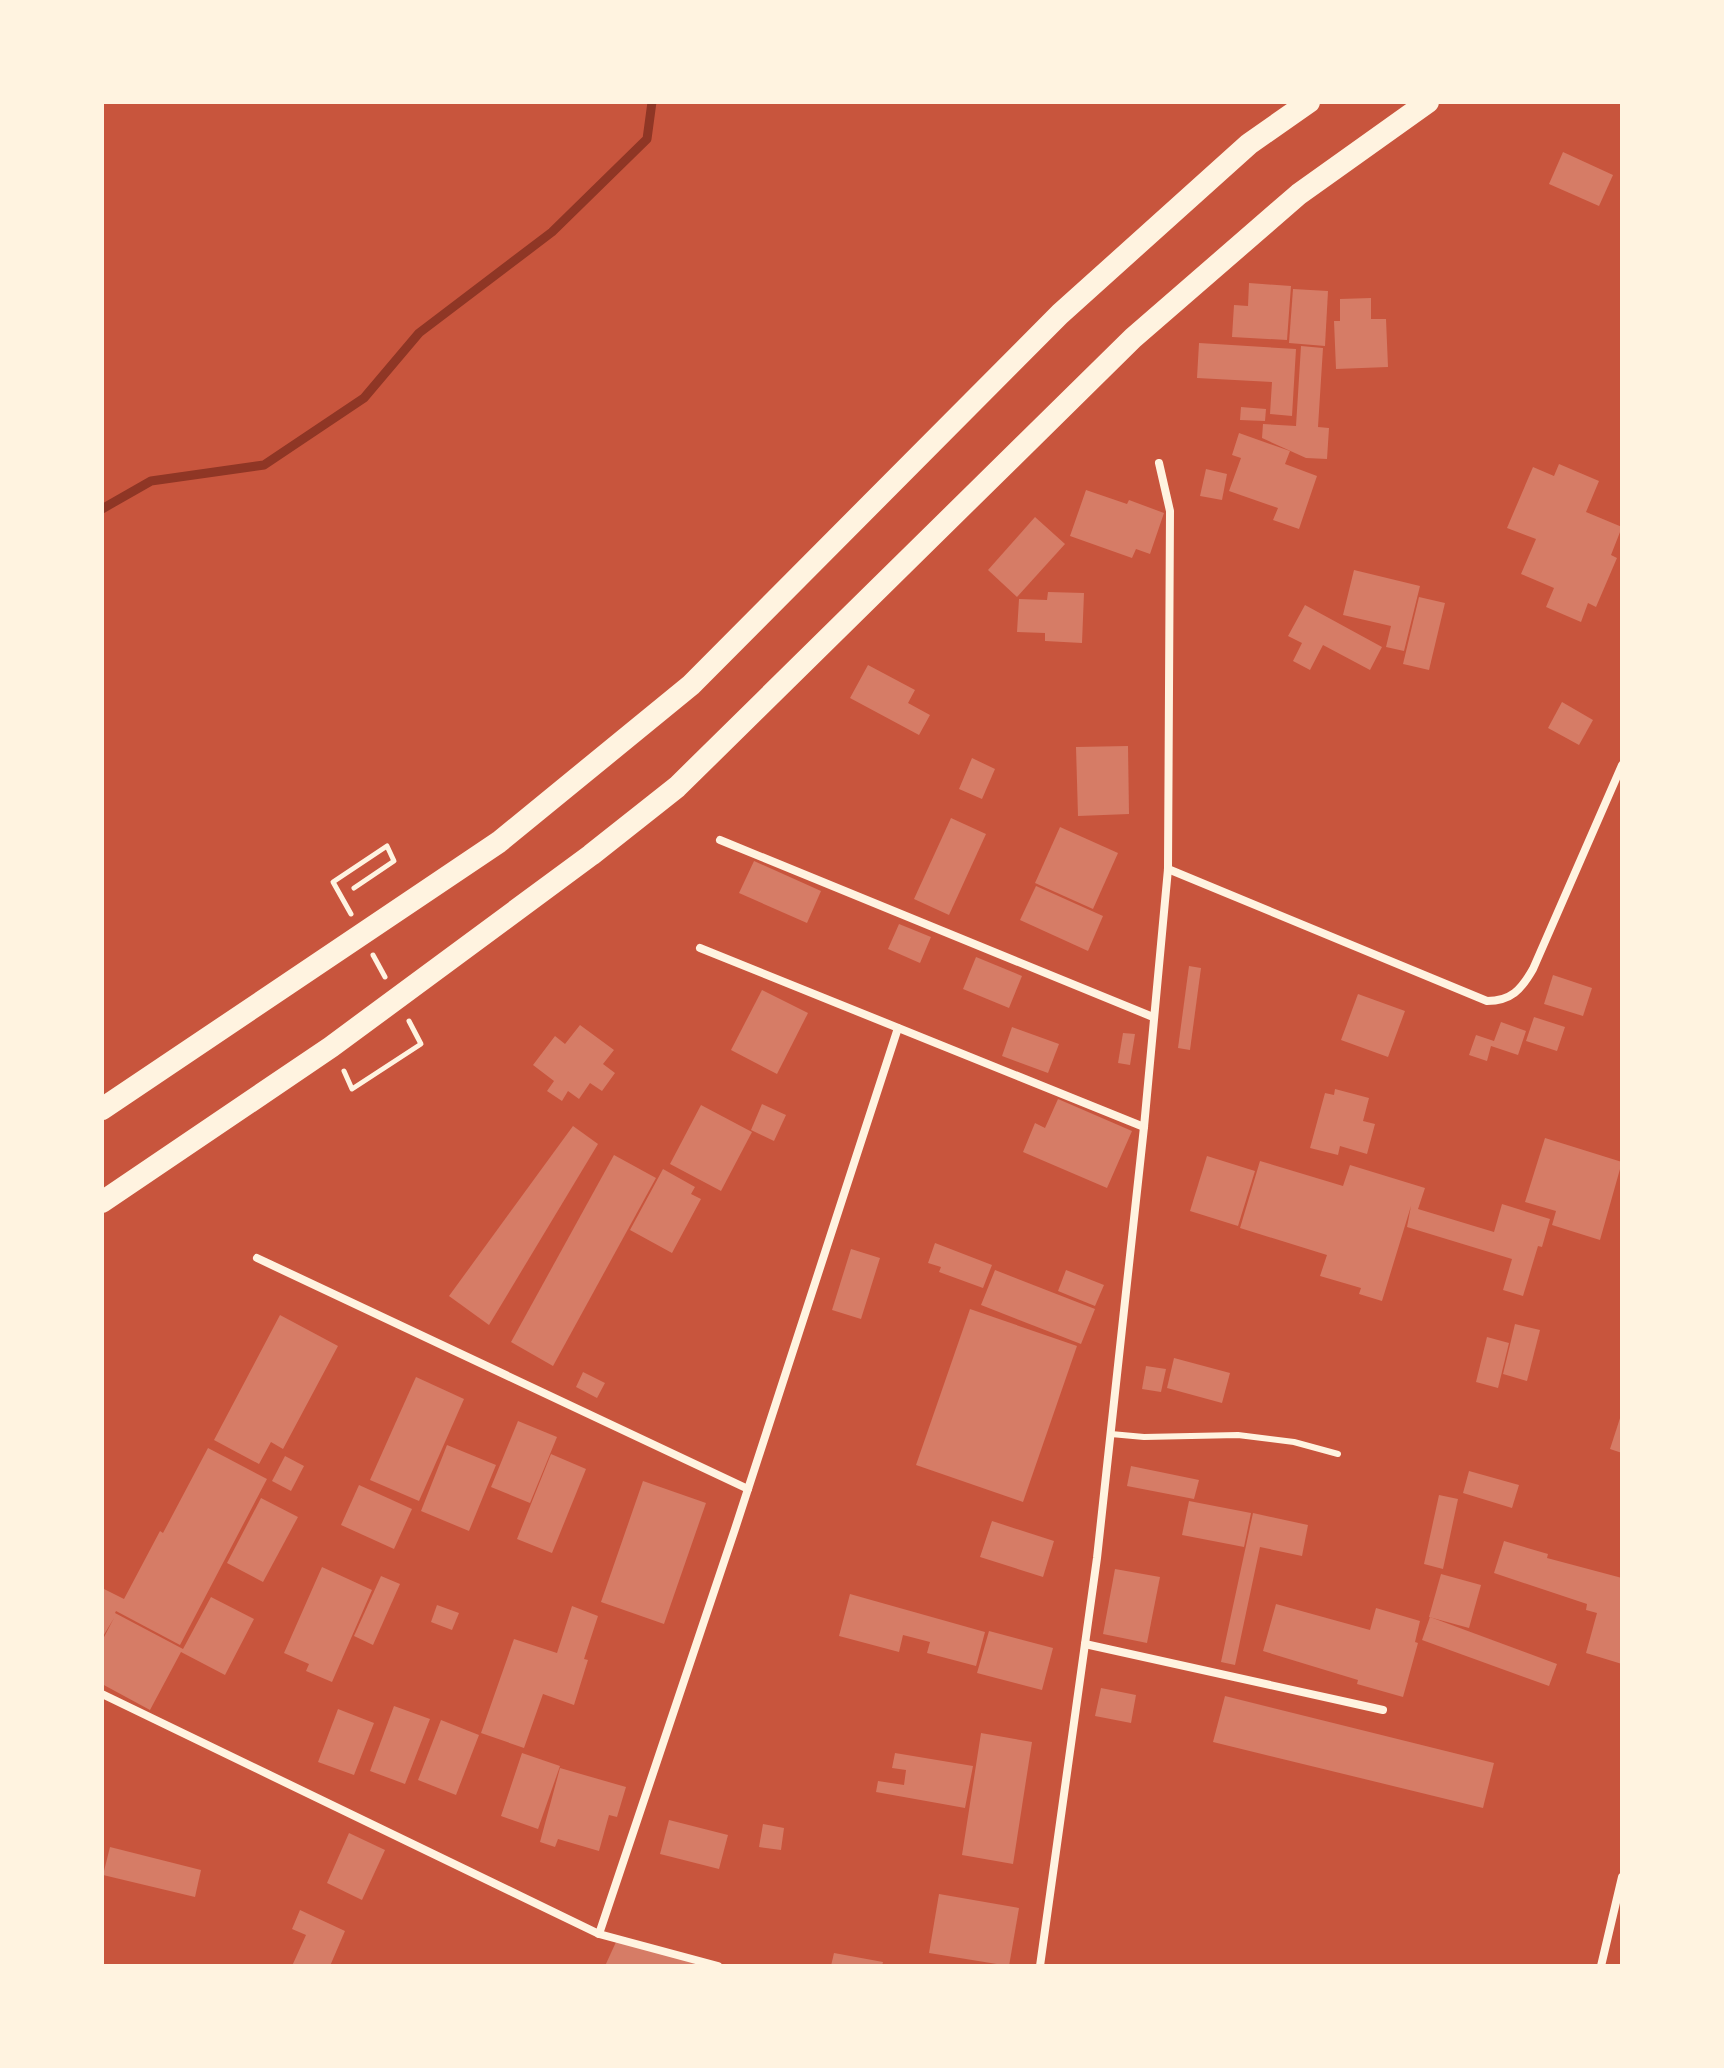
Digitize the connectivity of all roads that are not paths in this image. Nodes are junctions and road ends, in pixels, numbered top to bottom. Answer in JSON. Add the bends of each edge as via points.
{"nodes":[{"id":1,"x":1309,"y":102,"type":"edge"},
{"id":2,"x":1428,"y":102,"type":"edge"},
{"id":3,"x":1159,"y":463,"type":"dead end"},
{"id":4,"x":1622,"y":765,"type":"edge"},
{"id":5,"x":720,"y":840,"type":"dead end"},
{"id":6,"x":1168,"y":869,"type":"junction"},
{"id":7,"x":700,"y":948,"type":"dead end"},
{"id":8,"x":1153,"y":1017,"type":"junction"},
{"id":9,"x":898,"y":1028,"type":"junction"},
{"id":10,"x":102,"y":1109,"type":"edge"},
{"id":11,"x":1144,"y":1127,"type":"junction"},
{"id":12,"x":102,"y":1202,"type":"edge"},
{"id":13,"x":257,"y":1258,"type":"dead end"},
{"id":14,"x":1111,"y":1434,"type":"junction"},
{"id":15,"x":1338,"y":1454,"type":"dead end"},
{"id":16,"x":748,"y":1489,"type":"junction"},
{"id":17,"x":1085,"y":1644,"type":"junction"},
{"id":18,"x":102,"y":1694,"type":"edge"},
{"id":19,"x":1383,"y":1710,"type":"dead end"},
{"id":20,"x":1622,"y":1877,"type":"edge"},
{"id":21,"x":599,"y":1934,"type":"junction"},
{"id":22,"x":718,"y":1966,"type":"edge"},
{"id":23,"x":1040,"y":1966,"type":"edge"},
{"id":24,"x":1601,"y":1966,"type":"edge"}],
"edges":[{"from":1,"to":10,"type":"highway","via":[[1249,144],[1060,314],[691,685],[499,842]]},
{"from":2,"to":12,"type":"highway","via":[[1299,194],[1133,338],[677,787],[331,1047]]},
{"from":3,"to":6,"type":"street","via":[[1170,511]]},
{"from":4,"to":6,"type":"street","via":[[1533,969],[1522,988],[1504,1001],[1487,1001]]},
{"from":5,"to":8,"type":"street"},
{"from":6,"to":8,"type":"street"},
{"from":7,"to":9,"type":"street"},
{"from":8,"to":11,"type":"street"},
{"from":9,"to":11,"type":"street"},
{"from":9,"to":16,"type":"street"},
{"from":11,"to":14,"type":"street"},
{"from":13,"to":16,"type":"street"},
{"from":14,"to":15,"type":"lane","via":[[1238,1435]]},
{"from":14,"to":17,"type":"street"},
{"from":16,"to":21,"type":"street"},
{"from":17,"to":19,"type":"street"},
{"from":17,"to":23,"type":"street"},
{"from":18,"to":21,"type":"street"},
{"from":20,"to":24,"type":"street"},
{"from":21,"to":22,"type":"street"}]}
